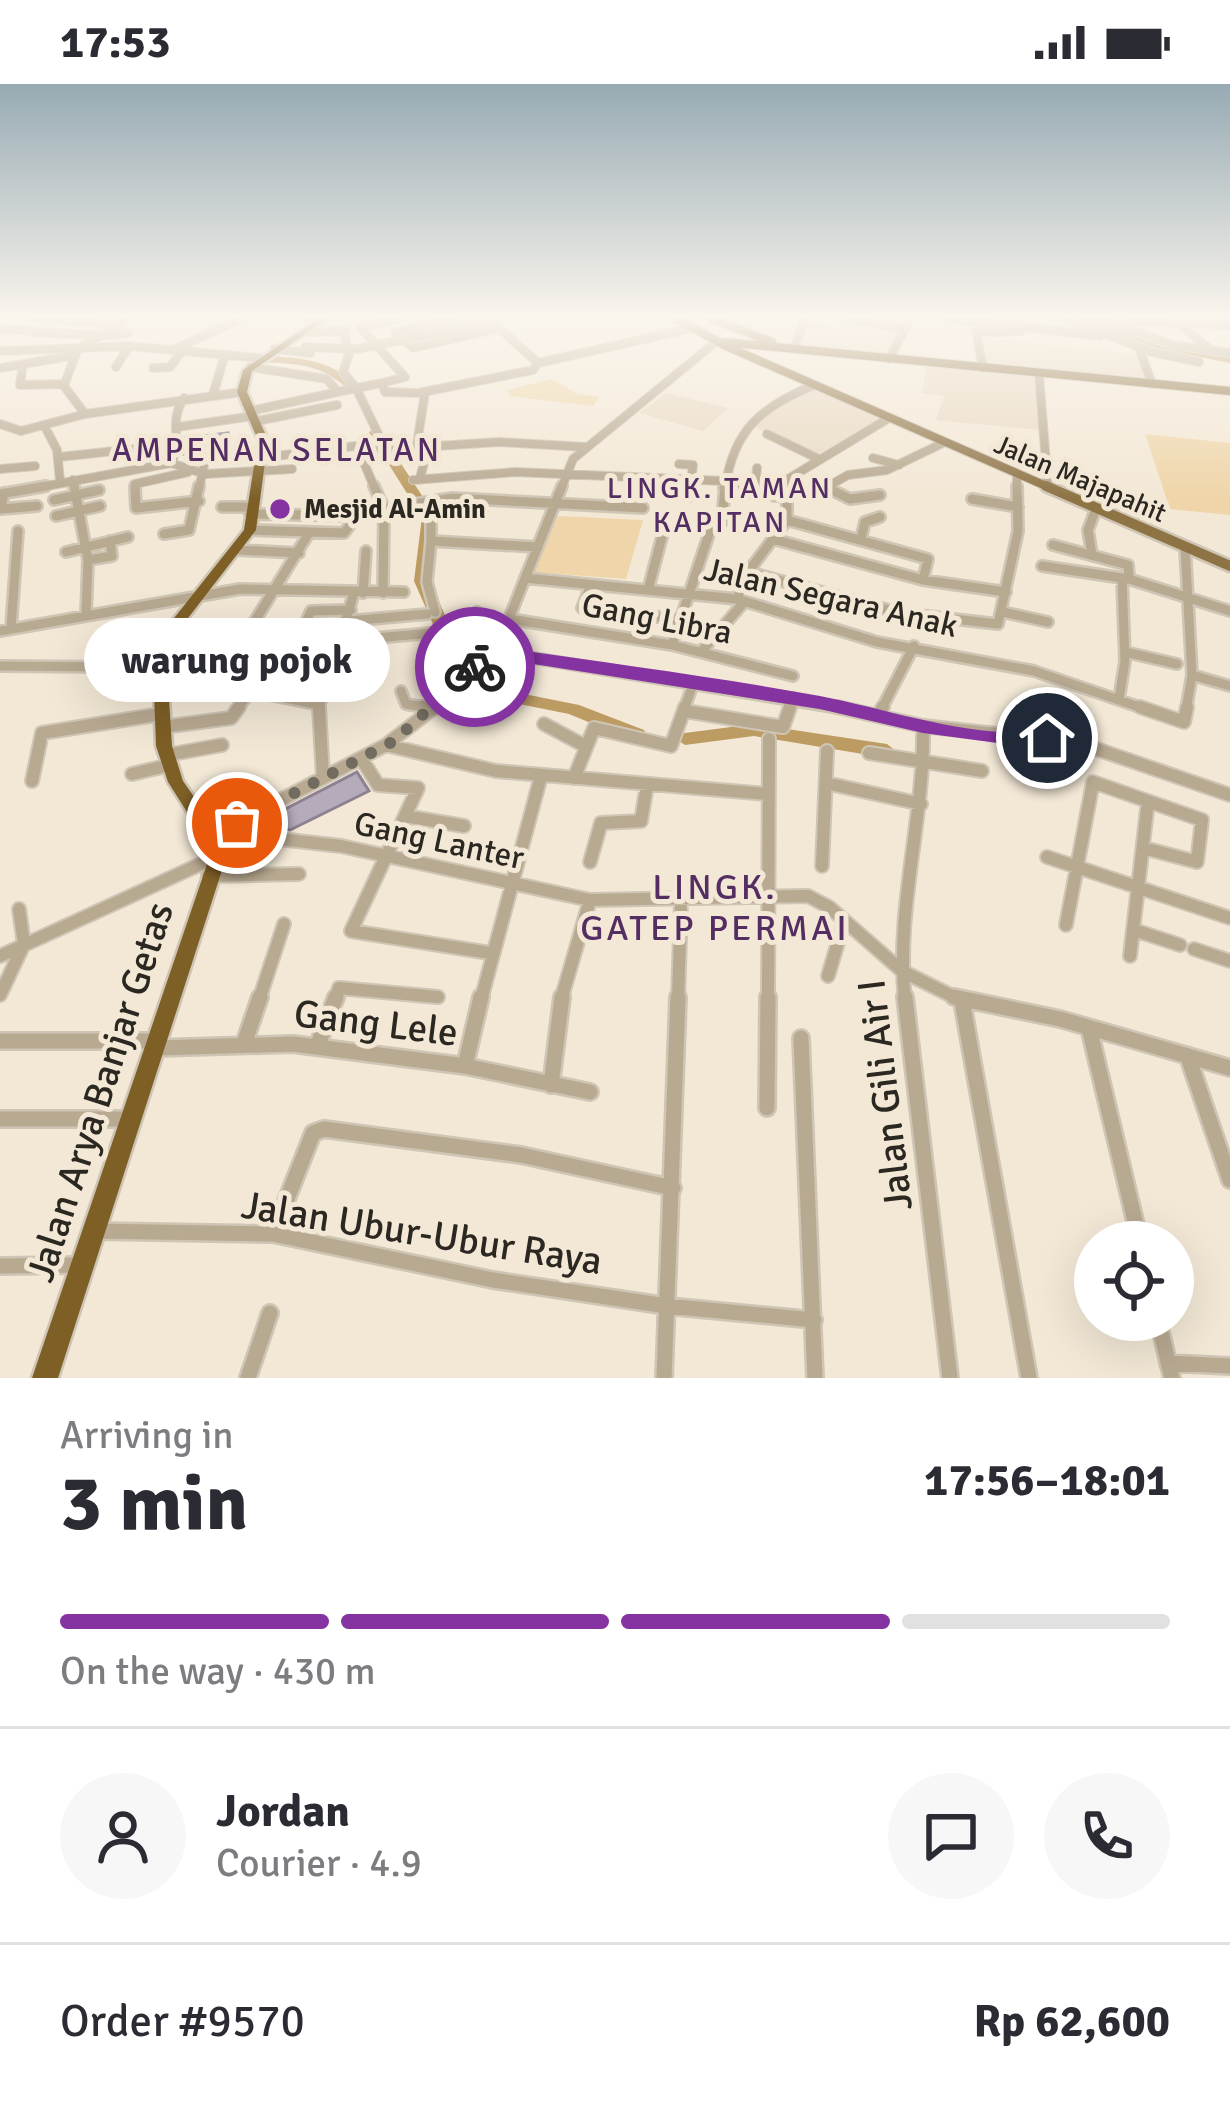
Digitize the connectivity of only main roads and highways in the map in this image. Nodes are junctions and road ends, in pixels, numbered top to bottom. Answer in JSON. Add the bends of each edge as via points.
{"nodes":[{"id":1,"x":248,"y":378,"type":"edge"},
{"id":2,"x":799,"y":378,"type":"edge"},
{"id":3,"x":1088,"y":378,"type":"edge"},
{"id":4,"x":1230,"y":391,"type":"edge"},
{"id":5,"x":1230,"y":566,"type":"edge"},
{"id":6,"x":45,"y":1378,"type":"edge"}],
"edges":[{"from":1,"to":6,"type":"highway","name":"Jalan Arya Banjar Getas","via":[[242,392],[263,440],[250,530],[172,630],[160,668],[168,760],[189,803],[225,831]]},
{"from":2,"to":5,"type":"main road","name":"Jalan Majapahit"},
{"from":3,"to":4,"type":"main road"}]}
